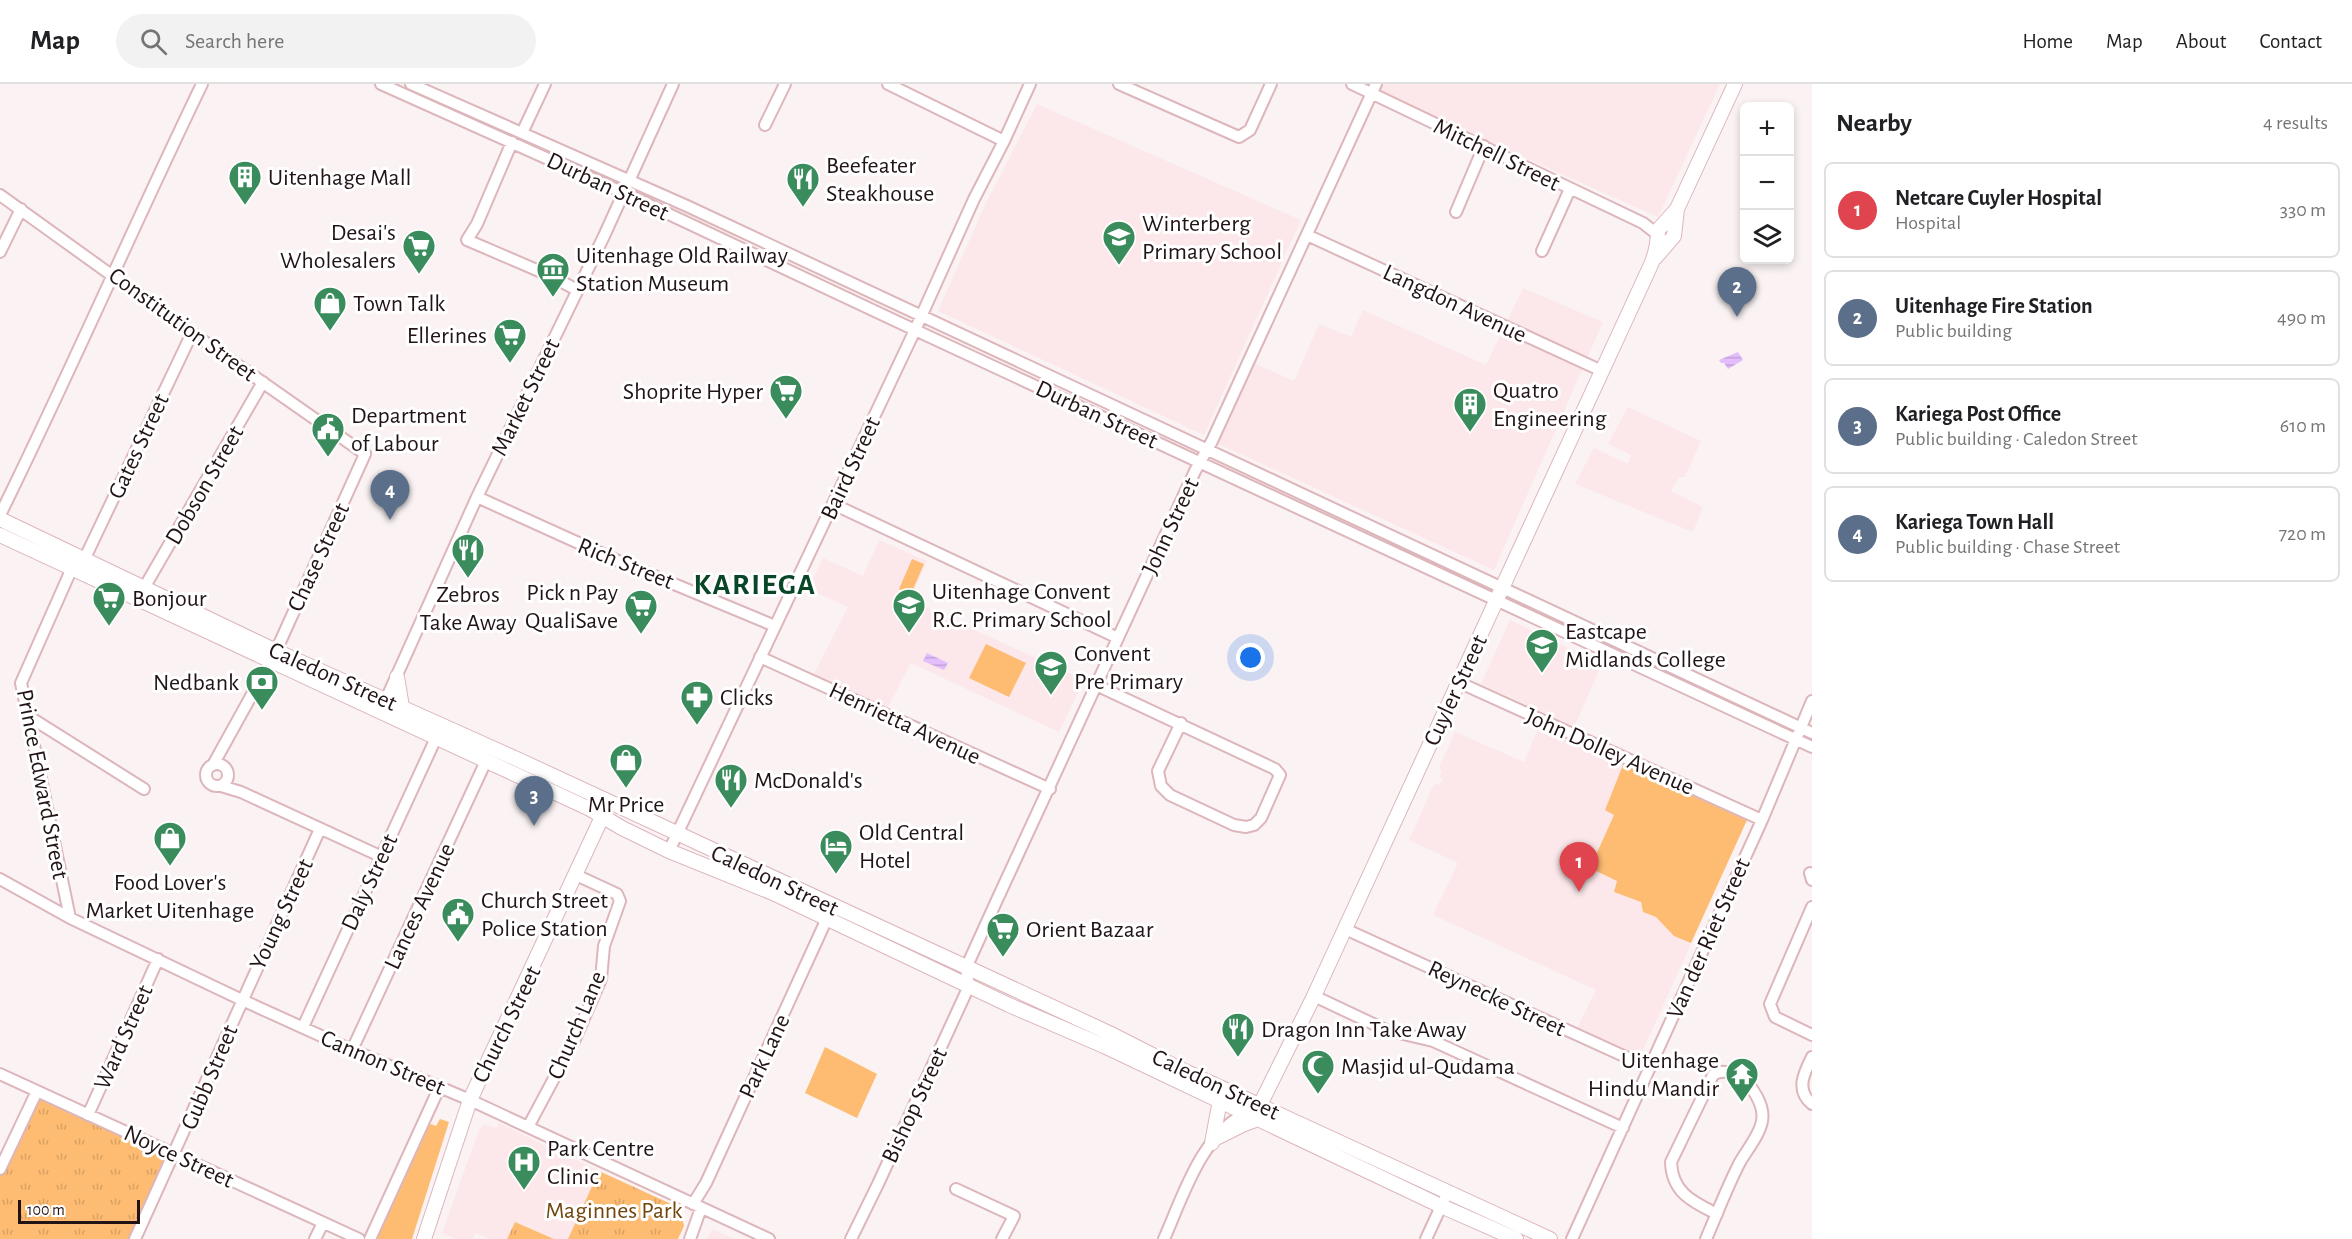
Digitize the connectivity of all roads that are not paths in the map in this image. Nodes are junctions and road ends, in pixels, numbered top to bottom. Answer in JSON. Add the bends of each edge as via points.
{"nodes":[{"id":1,"x":202,"y":84,"type":"edge"},
{"id":2,"x":381,"y":84,"type":"edge"},
{"id":3,"x":411,"y":84,"type":"edge"},
{"id":4,"x":545,"y":84,"type":"edge"},
{"id":5,"x":673,"y":84,"type":"edge"},
{"id":6,"x":784,"y":84,"type":"edge"},
{"id":7,"x":888,"y":84,"type":"edge"},
{"id":8,"x":1030,"y":84,"type":"edge"},
{"id":9,"x":1119,"y":84,"type":"edge"},
{"id":10,"x":1271,"y":84,"type":"edge"},
{"id":11,"x":1352,"y":84,"type":"edge"},
{"id":12,"x":1735,"y":84,"type":"edge"},
{"id":13,"x":1374,"y":89,"type":"edge"},
{"id":14,"x":765,"y":125,"type":"dead end"},
{"id":15,"x":522,"y":133,"type":"junction"},
{"id":16,"x":1004,"y":141,"type":"junction"},
{"id":17,"x":513,"y":142,"type":"junction"},
{"id":18,"x":1484,"y":146,"type":"junction"},
{"id":19,"x":630,"y":180,"type":"junction"},
{"id":20,"x":1570,"y":189,"type":"junction"},
{"id":21,"x":624,"y":193,"type":"junction"},
{"id":22,"x":0,"y":195,"type":"edge"},
{"id":23,"x":21,"y":209,"type":"junction"},
{"id":24,"x":1456,"y":212,"type":"dead end"},
{"id":25,"x":1664,"y":232,"type":"junction"},
{"id":26,"x":1307,"y":235,"type":"junction"},
{"id":27,"x":1542,"y":251,"type":"dead end"},
{"id":28,"x":0,"y":252,"type":"edge"},
{"id":29,"x":112,"y":274,"type":"junction"},
{"id":30,"x":577,"y":291,"type":"junction"},
{"id":31,"x":921,"y":316,"type":"junction"},
{"id":32,"x":915,"y":330,"type":"junction"},
{"id":33,"x":192,"y":333,"type":"junction"},
{"id":34,"x":1602,"y":371,"type":"junction"},
{"id":35,"x":263,"y":382,"type":"junction"},
{"id":36,"x":1208,"y":449,"type":"junction"},
{"id":37,"x":365,"y":454,"type":"joint"},
{"id":38,"x":1200,"y":462,"type":"junction"},
{"id":39,"x":477,"y":497,"type":"junction"},
{"id":40,"x":833,"y":504,"type":"junction"},
{"id":41,"x":0,"y":517,"type":"edge"},
{"id":42,"x":0,"y":534,"type":"edge"},
{"id":43,"x":84,"y":560,"type":"junction"},
{"id":44,"x":72,"y":568,"type":"junction"},
{"id":45,"x":144,"y":588,"type":"junction"},
{"id":46,"x":1500,"y":594,"type":"junction"},
{"id":47,"x":775,"y":626,"type":"junction"},
{"id":48,"x":1118,"y":638,"type":"junction"},
{"id":49,"x":273,"y":656,"type":"junction"},
{"id":50,"x":760,"y":657,"type":"junction"},
{"id":51,"x":397,"y":677,"type":"junction"},
{"id":52,"x":1458,"y":682,"type":"junction"},
{"id":53,"x":1096,"y":685,"type":"junction"},
{"id":54,"x":1812,"y":701,"type":"edge"},
{"id":55,"x":383,"y":706,"type":"junction"},
{"id":56,"x":402,"y":707,"type":"junction"},
{"id":57,"x":28,"y":716,"type":"junction"},
{"id":58,"x":1181,"y":723,"type":"junction"},
{"id":59,"x":1800,"y":727,"type":"junction"},
{"id":60,"x":1812,"y":733,"type":"edge"},
{"id":61,"x":436,"y":738,"type":"junction"},
{"id":62,"x":1795,"y":740,"type":"junction"},
{"id":63,"x":225,"y":743,"type":"junction"},
{"id":64,"x":1812,"y":747,"type":"edge"},
{"id":65,"x":486,"y":761,"type":"junction"},
{"id":66,"x":213,"y":765,"type":"junction"},
{"id":67,"x":227,"y":772,"type":"junction"},
{"id":68,"x":221,"y":786,"type":"junction"},
{"id":69,"x":144,"y":789,"type":"dead end"},
{"id":70,"x":1050,"y":789,"type":"junction"},
{"id":71,"x":241,"y":792,"type":"junction"},
{"id":72,"x":595,"y":796,"type":"junction"},
{"id":73,"x":622,"y":809,"type":"junction"},
{"id":74,"x":602,"y":817,"type":"junction"},
{"id":75,"x":1762,"y":820,"type":"junction"},
{"id":76,"x":320,"y":829,"type":"junction"},
{"id":77,"x":676,"y":834,"type":"junction"},
{"id":78,"x":669,"y":851,"type":"junction"},
{"id":79,"x":380,"y":856,"type":"junction"},
{"id":80,"x":576,"y":875,"type":"junction"},
{"id":81,"x":0,"y":879,"type":"edge"},
{"id":82,"x":1812,"y":907,"type":"edge"},
{"id":83,"x":830,"y":913,"type":"junction"},
{"id":84,"x":70,"y":918,"type":"junction"},
{"id":85,"x":1345,"y":929,"type":"junction"},
{"id":86,"x":158,"y":959,"type":"junction"},
{"id":87,"x":966,"y":969,"type":"junction"},
{"id":88,"x":969,"y":986,"type":"junction"},
{"id":89,"x":1314,"y":996,"type":"junction"},
{"id":90,"x":242,"y":1000,"type":"junction"},
{"id":91,"x":303,"y":1027,"type":"junction"},
{"id":92,"x":1812,"y":1035,"type":"edge"},
{"id":93,"x":352,"y":1050,"type":"junction"},
{"id":94,"x":1812,"y":1057,"type":"edge"},
{"id":95,"x":1650,"y":1068,"type":"junction"},
{"id":96,"x":0,"y":1074,"type":"edge"},
{"id":97,"x":440,"y":1086,"type":"junction"},
{"id":98,"x":37,"y":1091,"type":"junction"},
{"id":99,"x":470,"y":1100,"type":"junction"},
{"id":100,"x":1220,"y":1100,"type":"junction"},
{"id":101,"x":1812,"y":1104,"type":"edge"},
{"id":102,"x":1255,"y":1112,"type":"junction"},
{"id":103,"x":88,"y":1115,"type":"junction"},
{"id":104,"x":528,"y":1127,"type":"junction"},
{"id":105,"x":1623,"y":1128,"type":"junction"},
{"id":106,"x":1213,"y":1141,"type":"junction"},
{"id":107,"x":175,"y":1154,"type":"junction"},
{"id":108,"x":0,"y":1168,"type":"edge"},
{"id":109,"x":956,"y":1189,"type":"dead end"},
{"id":110,"x":1447,"y":1192,"type":"junction"},
{"id":111,"x":697,"y":1206,"type":"junction"},
{"id":112,"x":1441,"y":1206,"type":"junction"},
{"id":113,"x":1717,"y":1214,"type":"junction"},
{"id":114,"x":322,"y":1223,"type":"junction"},
{"id":115,"x":1501,"y":1230,"type":"edge"},
{"id":116,"x":135,"y":1239,"type":"edge"},
{"id":117,"x":315,"y":1239,"type":"edge"},
{"id":118,"x":358,"y":1239,"type":"edge"},
{"id":119,"x":370,"y":1239,"type":"edge"},
{"id":120,"x":424,"y":1239,"type":"edge"},
{"id":121,"x":690,"y":1239,"type":"edge"},
{"id":122,"x":769,"y":1239,"type":"edge"},
{"id":123,"x":850,"y":1239,"type":"edge"},
{"id":124,"x":1002,"y":1239,"type":"edge"},
{"id":125,"x":1164,"y":1239,"type":"edge"},
{"id":126,"x":1426,"y":1239,"type":"edge"},
{"id":127,"x":1516,"y":1239,"type":"edge"},
{"id":128,"x":1550,"y":1239,"type":"edge"},
{"id":129,"x":1572,"y":1239,"type":"edge"},
{"id":130,"x":1706,"y":1239,"type":"edge"}],
"edges":[{"from":1,"to":29,"type":"street"},
{"from":2,"to":17,"type":"street","name":"Durban Street"},
{"from":3,"to":15,"type":"street","name":"Durban Street"},
{"from":4,"to":15,"type":"street"},
{"from":5,"to":19,"type":"street","name":"Market Street"},
{"from":6,"to":14,"type":"street"},
{"from":7,"to":16,"type":"street"},
{"from":8,"to":16,"type":"street","name":"Baird Street"},
{"from":9,"to":10,"type":"street","via":[[1239,137],[1250,130]]},
{"from":11,"to":13,"type":"street","name":"Mitchell Street"},
{"from":12,"to":25,"type":"main road","name":"Cuyler Street"},
{"from":13,"to":18,"type":"street","name":"Mitchell Street"},
{"from":13,"to":26,"type":"street","name":"John Street"},
{"from":15,"to":19,"type":"street","name":"Durban Street"},
{"from":16,"to":31,"type":"street","name":"Baird Street"},
{"from":17,"to":21,"type":"street","name":"Durban Street"},
{"from":17,"to":30,"type":"street","via":[[467,240]]},
{"from":18,"to":20,"type":"street","name":"Mitchell Street"},
{"from":18,"to":24,"type":"street"},
{"from":19,"to":21,"type":"street","name":"Market Street"},
{"from":19,"to":31,"type":"street","name":"Durban Street"},
{"from":20,"to":25,"type":"street","name":"Mitchell Street"},
{"from":20,"to":27,"type":"street"},
{"from":21,"to":30,"type":"street","name":"Market Street"},
{"from":21,"to":32,"type":"street","name":"Durban Street"},
{"from":22,"to":23,"type":"street","name":"Constitution Street"},
{"from":23,"to":28,"type":"street"},
{"from":23,"to":29,"type":"street","name":"Constitution Street"},
{"from":25,"to":34,"type":"main road","name":"Cuyler Street"},
{"from":26,"to":34,"type":"street","name":"Langdon Avenue"},
{"from":26,"to":36,"type":"street","name":"John Street"},
{"from":29,"to":33,"type":"street","name":"Constitution Street"},
{"from":29,"to":41,"type":"street"},
{"from":30,"to":39,"type":"street","name":"Market Street"},
{"from":31,"to":32,"type":"street","name":"Baird Street"},
{"from":31,"to":36,"type":"street","name":"Durban Street"},
{"from":32,"to":38,"type":"street","name":"Durban Street"},
{"from":32,"to":40,"type":"street","name":"Baird Street"},
{"from":33,"to":35,"type":"street","name":"Constitution Street"},
{"from":33,"to":43,"type":"street","name":"Gates Street"},
{"from":34,"to":46,"type":"main road","name":"Cuyler Street"},
{"from":35,"to":37,"type":"street","name":"Constitution Street"},
{"from":35,"to":45,"type":"street","name":"Dobson Street"},
{"from":36,"to":38,"type":"street","name":"John Street"},
{"from":36,"to":46,"type":"street","name":"Durban Street"},
{"from":37,"to":49,"type":"street","name":"Chase Street"},
{"from":38,"to":46,"type":"street","name":"Durban Street"},
{"from":38,"to":48,"type":"street","name":"John Street"},
{"from":39,"to":47,"type":"street","name":"Rich Street"},
{"from":39,"to":51,"type":"street","name":"Market Street"},
{"from":40,"to":47,"type":"street","name":"Baird Street"},
{"from":40,"to":48,"type":"street"},
{"from":41,"to":43,"type":"main road","name":"Caledon Street"},
{"from":42,"to":44,"type":"main road","name":"Caledon Street"},
{"from":43,"to":44,"type":"street"},
{"from":43,"to":45,"type":"main road","name":"Caledon Street"},
{"from":44,"to":49,"type":"main road","name":"Caledon Street"},
{"from":44,"to":57,"type":"street","name":"Prince Edward Street","via":[[21,680]]},
{"from":45,"to":49,"type":"main road","name":"Caledon Street"},
{"from":46,"to":52,"type":"main road","name":"Cuyler Street"},
{"from":46,"to":59,"type":"street","name":"Durban Street"},
{"from":46,"to":62,"type":"street","name":"Durban Street"},
{"from":47,"to":50,"type":"street","name":"Baird Street"},
{"from":48,"to":53,"type":"street","name":"John Street"},
{"from":49,"to":55,"type":"main road","name":"Caledon Street"},
{"from":49,"to":63,"type":"street","name":"Chase Street"},
{"from":50,"to":70,"type":"street","name":"Henrietta Avenue"},
{"from":50,"to":77,"type":"street","name":"Baird Street"},
{"from":51,"to":55,"type":"street","name":"Market Street"},
{"from":51,"to":56,"type":"main road"},
{"from":52,"to":75,"type":"street","name":"John Dolley Avenue"},
{"from":52,"to":85,"type":"main road","name":"Cuyler Street"},
{"from":53,"to":58,"type":"street"},
{"from":53,"to":70,"type":"street","name":"John Street"},
{"from":54,"to":59,"type":"street","name":"Van der Riet Street"},
{"from":55,"to":56,"type":"main road","name":"Caledon Street"},
{"from":55,"to":61,"type":"main road","name":"Caledon Street"},
{"from":56,"to":72,"type":"main road","name":"Caledon Street"},
{"from":57,"to":69,"type":"street"},
{"from":57,"to":84,"type":"street","name":"Prince Edward Street"},
{"from":58,"to":58,"type":"street","via":[[1158,771],[1161,786],[1170,795],[1234,825],[1246,827],[1256,823],[1265,811],[1280,775],[1278,771]]},
{"from":59,"to":60,"type":"street","name":"Durban Street"},
{"from":59,"to":62,"type":"street","name":"Van der Riet Street"},
{"from":61,"to":65,"type":"main road","name":"Caledon Street"},
{"from":61,"to":79,"type":"street","name":"Daly Street"},
{"from":62,"to":64,"type":"street","name":"Durban Street"},
{"from":62,"to":75,"type":"street","name":"Van der Riet Street"},
{"from":63,"to":66,"type":"street","name":"Chase Street"},
{"from":63,"to":67,"type":"street"},
{"from":65,"to":74,"type":"main road","name":"Caledon Street"},
{"from":65,"to":93,"type":"street","name":"Lances Avenue"},
{"from":66,"to":67,"type":"street","via":[[220,764]]},
{"from":66,"to":68,"type":"street","via":[[207,778],[212,785]]},
{"from":67,"to":68,"type":"street","via":[[226,782]]},
{"from":67,"to":71,"type":"street"},
{"from":68,"to":71,"type":"street"},
{"from":70,"to":87,"type":"street","name":"John Street"},
{"from":71,"to":76,"type":"street"},
{"from":72,"to":73,"type":"main road","name":"Caledon Street"},
{"from":72,"to":74,"type":"main road"},
{"from":73,"to":74,"type":"main road"},
{"from":73,"to":77,"type":"main road","name":"Caledon Street"},
{"from":74,"to":78,"type":"main road","name":"Caledon Street"},
{"from":74,"to":80,"type":"main road","name":"Church Street"},
{"from":75,"to":95,"type":"street","name":"Van der Riet Street"},
{"from":76,"to":79,"type":"street"},
{"from":76,"to":90,"type":"street","name":"Young Street"},
{"from":77,"to":78,"type":"street","name":"Baird Street"},
{"from":77,"to":83,"type":"main road","name":"Caledon Street"},
{"from":78,"to":83,"type":"main road","name":"Caledon Street"},
{"from":79,"to":91,"type":"street","name":"Daly Street"},
{"from":80,"to":99,"type":"main road","name":"Church Street"},
{"from":80,"to":104,"type":"street","name":"Church Lane","via":[[617,894],[620,901],[604,946],[601,979],[575,1039]]},
{"from":81,"to":84,"type":"street","name":"Cannon Street"},
{"from":82,"to":92,"type":"street","via":[[1770,1004],[1775,1017]]},
{"from":83,"to":87,"type":"main road","name":"Caledon Street"},
{"from":83,"to":88,"type":"main road","name":"Caledon Street"},
{"from":83,"to":111,"type":"street","name":"Park Lane"},
{"from":84,"to":86,"type":"street","name":"Cannon Street"},
{"from":85,"to":89,"type":"main road","name":"Cuyler Street"},
{"from":85,"to":95,"type":"street","name":"Reynecke Street"},
{"from":86,"to":90,"type":"street","name":"Cannon Street"},
{"from":86,"to":103,"type":"street","name":"Ward Street"},
{"from":87,"to":88,"type":"street"},
{"from":87,"to":102,"type":"main road","name":"Caledon Street"},
{"from":88,"to":100,"type":"main road","name":"Caledon Street"},
{"from":88,"to":123,"type":"street","name":"Bishop Street"},
{"from":89,"to":102,"type":"main road","name":"Cuyler Street"},
{"from":89,"to":105,"type":"street","via":[[1386,1030],[1433,1041]]},
{"from":90,"to":91,"type":"street","name":"Cannon Street"},
{"from":90,"to":107,"type":"street","name":"Gubb Street"},
{"from":91,"to":93,"type":"street","name":"Cannon Street"},
{"from":93,"to":97,"type":"street","name":"Cannon Street"},
{"from":94,"to":101,"type":"street","via":[[1802,1083]]},
{"from":95,"to":105,"type":"street","name":"Van der Riet Street"},
{"from":96,"to":98,"type":"street","name":"Noyce Street"},
{"from":97,"to":99,"type":"street","name":"Cannon Street"},
{"from":97,"to":119,"type":"street"},
{"from":98,"to":103,"type":"street","name":"Noyce Street"},
{"from":98,"to":108,"type":"street"},
{"from":99,"to":104,"type":"street","name":"Cannon Street"},
{"from":99,"to":120,"type":"main road","name":"Church Street"},
{"from":100,"to":102,"type":"main road","name":"Caledon Street"},
{"from":100,"to":106,"type":"main road"},
{"from":102,"to":106,"type":"main road","via":[[1242,1125]]},
{"from":102,"to":110,"type":"main road","name":"Caledon Street"},
{"from":102,"to":112,"type":"main road","name":"Caledon Street"},
{"from":103,"to":107,"type":"street","name":"Noyce Street"},
{"from":104,"to":111,"type":"street","name":"Cannon Street"},
{"from":105,"to":129,"type":"street","name":"Van der Riet Street"},
{"from":106,"to":125,"type":"street","via":[[1202,1155]]},
{"from":107,"to":114,"type":"street","name":"Noyce Street"},
{"from":107,"to":116,"type":"street","name":"Gubb Street"},
{"from":109,"to":124,"type":"street","via":[[1014,1216]]},
{"from":110,"to":112,"type":"street"},
{"from":110,"to":115,"type":"main road","name":"Caledon Street"},
{"from":111,"to":121,"type":"street","name":"Park Lane"},
{"from":111,"to":122,"type":"street","name":"Cannon Street"},
{"from":112,"to":115,"type":"main road","name":"Caledon Street"},
{"from":112,"to":126,"type":"street"},
{"from":113,"to":113,"type":"street","via":[[1762,1121],[1748,1083],[1725,1072],[1713,1075],[1671,1162],[1683,1196]]},
{"from":113,"to":130,"type":"street"},
{"from":114,"to":117,"type":"street"},
{"from":114,"to":118,"type":"street","name":"Noyce Street"},
{"from":115,"to":127,"type":"main road","name":"Caledon Street"},
{"from":115,"to":128,"type":"main road","name":"Caledon Street"}]}
